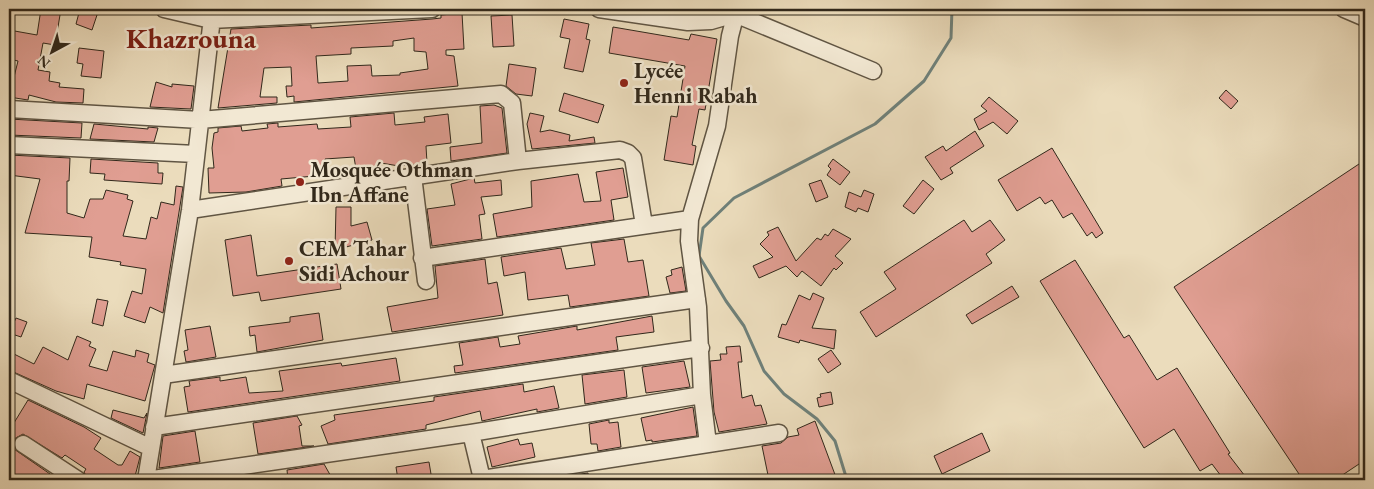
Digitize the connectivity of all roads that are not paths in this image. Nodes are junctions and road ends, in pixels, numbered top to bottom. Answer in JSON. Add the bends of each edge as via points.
{"nodes":[{"id":1,"x":164,"y":9,"type":"edge"},
{"id":2,"x":432,"y":9,"type":"edge"},
{"id":3,"x":599,"y":9,"type":"edge"},
{"id":4,"x":1344,"y":9,"type":"edge"},
{"id":5,"x":736,"y":11,"type":"edge"},
{"id":6,"x":212,"y":14,"type":"edge"},
{"id":7,"x":1365,"y":18,"type":"edge"},
{"id":8,"x":873,"y":71,"type":"dead end"},
{"id":9,"x":9,"y":108,"type":"edge"},
{"id":10,"x":200,"y":120,"type":"junction"},
{"id":11,"x":9,"y":145,"type":"edge"},
{"id":12,"x":196,"y":154,"type":"junction"},
{"id":13,"x":518,"y":161,"type":"junction"},
{"id":14,"x":413,"y":176,"type":"junction"},
{"id":15,"x":190,"y":210,"type":"junction"},
{"id":16,"x":690,"y":218,"type":"junction"},
{"id":17,"x":644,"y":225,"type":"junction"},
{"id":18,"x":422,"y":258,"type":"junction"},
{"id":19,"x":426,"y":281,"type":"dead end"},
{"id":20,"x":697,"y":299,"type":"junction"},
{"id":21,"x":701,"y":348,"type":"junction"},
{"id":22,"x":164,"y":375,"type":"junction"},
{"id":23,"x":9,"y":380,"type":"edge"},
{"id":24,"x":702,"y":395,"type":"junction"},
{"id":25,"x":154,"y":427,"type":"junction"},
{"id":26,"x":471,"y":432,"type":"junction"},
{"id":27,"x":779,"y":433,"type":"dead end"},
{"id":28,"x":23,"y":444,"type":"dead end"},
{"id":29,"x":708,"y":444,"type":"junction"},
{"id":30,"x":151,"y":448,"type":"junction"},
{"id":31,"x":78,"y":480,"type":"edge"},
{"id":32,"x":146,"y":480,"type":"edge"}],
"edges":[{"from":1,"to":6,"type":"street"},
{"from":2,"to":6,"type":"street"},
{"from":3,"to":5,"type":"street","via":[[697,22]]},
{"from":4,"to":7,"type":"street"},
{"from":5,"to":8,"type":"street"},
{"from":5,"to":16,"type":"street","via":[[717,126]]},
{"from":6,"to":10,"type":"street"},
{"from":9,"to":10,"type":"street"},
{"from":10,"to":12,"type":"street"},
{"from":10,"to":13,"type":"street","via":[[501,94],[512,103]]},
{"from":11,"to":12,"type":"street"},
{"from":12,"to":15,"type":"street"},
{"from":13,"to":14,"type":"street"},
{"from":13,"to":17,"type":"street","via":[[620,150],[628,153],[633,158]]},
{"from":14,"to":15,"type":"street"},
{"from":14,"to":18,"type":"street"},
{"from":15,"to":22,"type":"street"},
{"from":16,"to":17,"type":"street"},
{"from":16,"to":20,"type":"street","via":[[689,241]]},
{"from":17,"to":18,"type":"street"},
{"from":18,"to":19,"type":"street"},
{"from":20,"to":21,"type":"street"},
{"from":20,"to":22,"type":"street"},
{"from":21,"to":24,"type":"street"},
{"from":21,"to":25,"type":"street"},
{"from":22,"to":25,"type":"street"},
{"from":23,"to":30,"type":"street"},
{"from":24,"to":26,"type":"street"},
{"from":24,"to":29,"type":"street"},
{"from":25,"to":30,"type":"street"},
{"from":26,"to":29,"type":"street","via":[[482,480]]},
{"from":26,"to":32,"type":"street"},
{"from":27,"to":29,"type":"street"},
{"from":28,"to":31,"type":"street"},
{"from":30,"to":32,"type":"street"}]}
